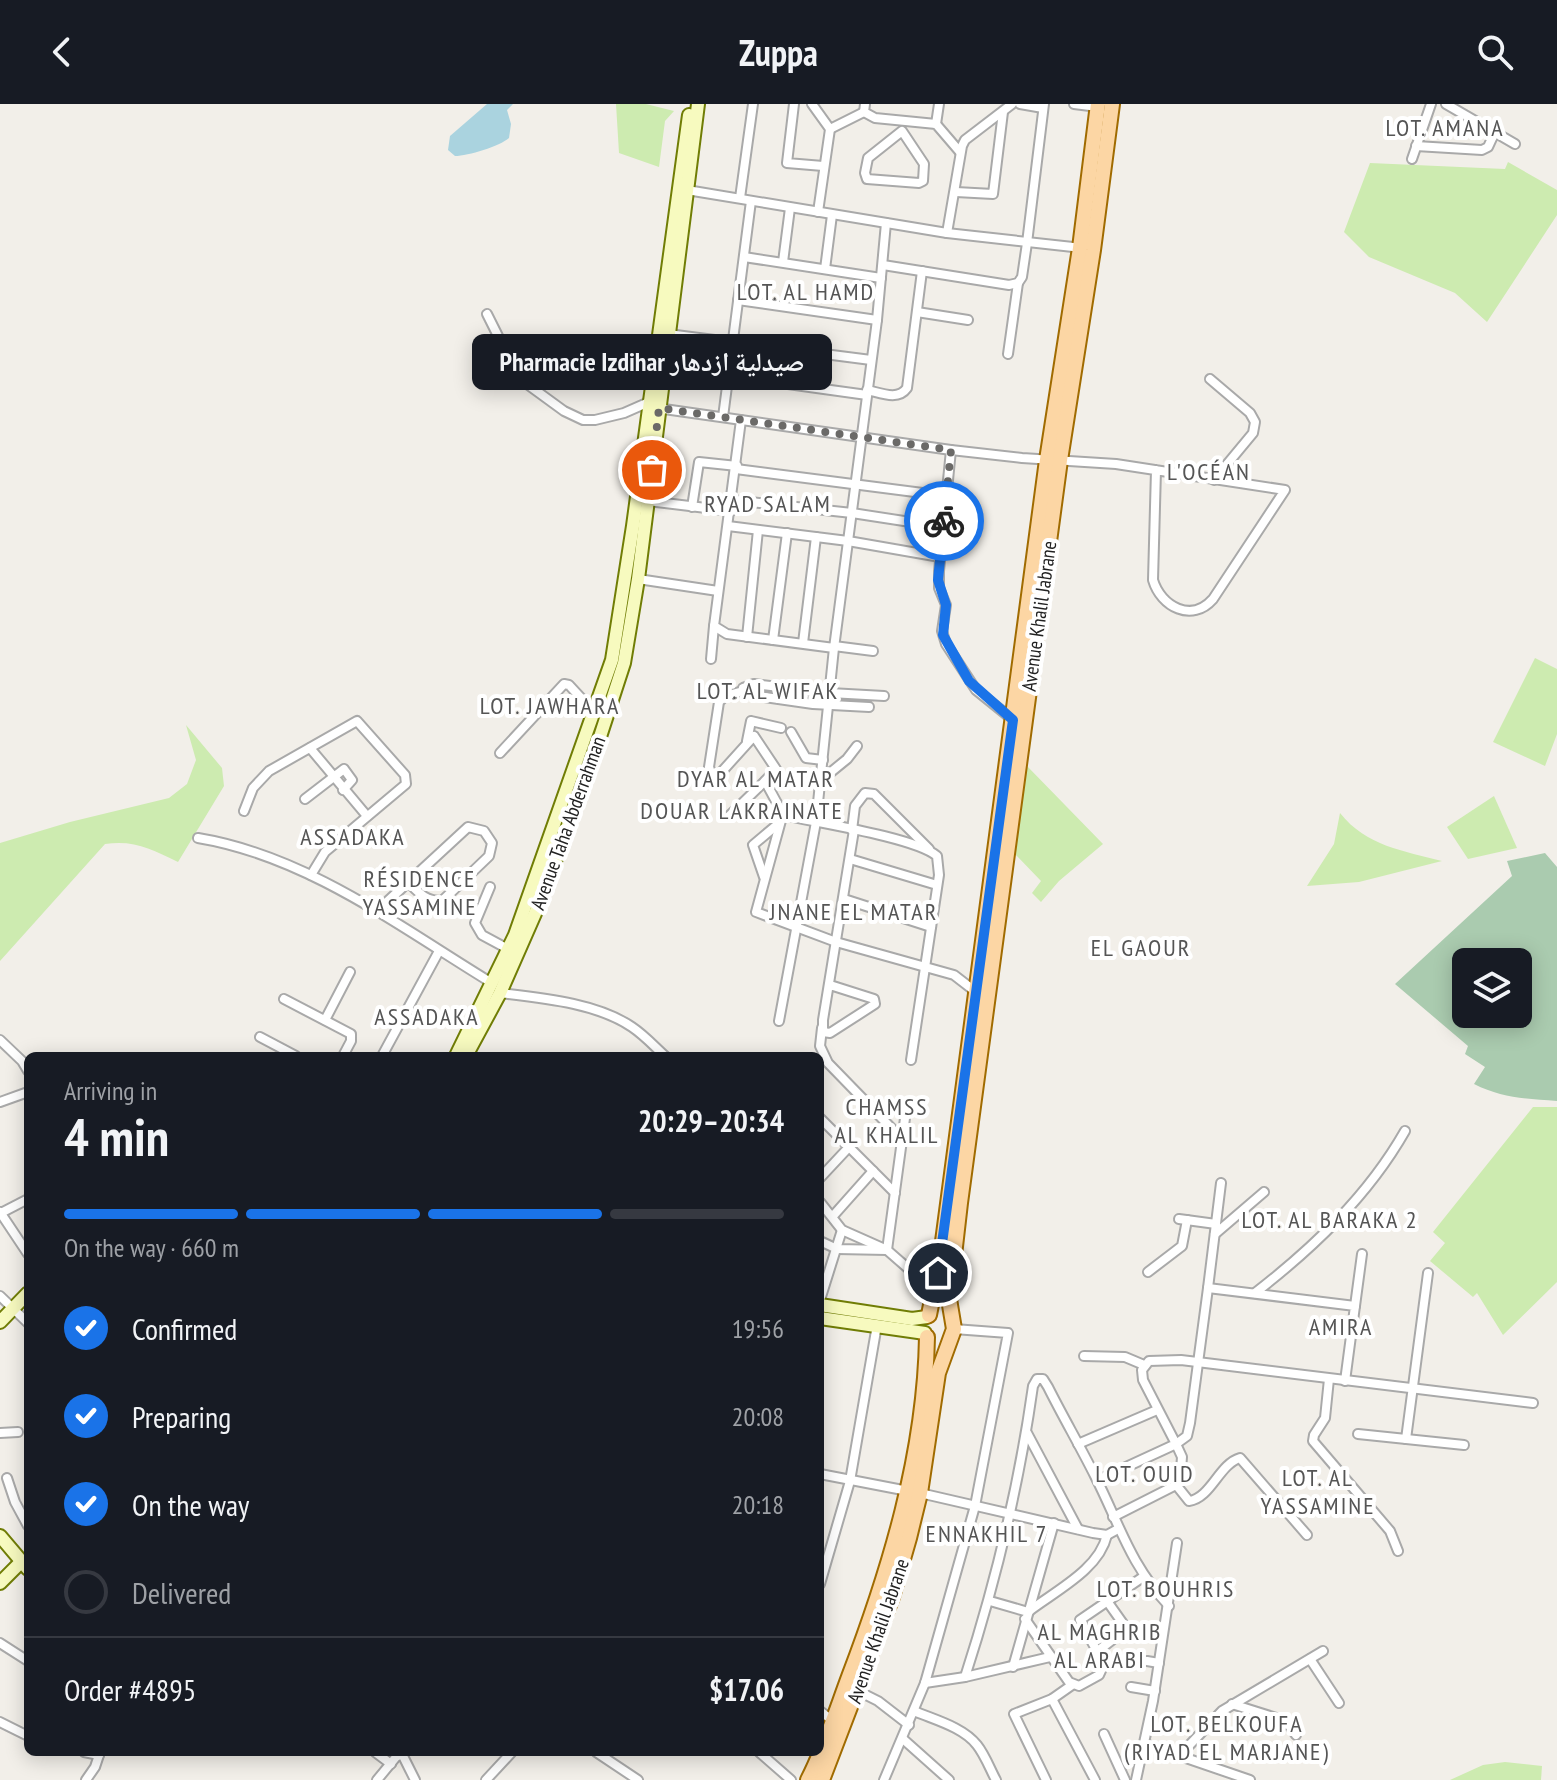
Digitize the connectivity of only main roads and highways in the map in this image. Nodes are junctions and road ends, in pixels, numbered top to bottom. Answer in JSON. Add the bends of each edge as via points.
{"nodes":[{"id":1,"x":1103,"y":105,"type":"edge"},
{"id":2,"x":1016,"y":728,"type":"junction"},
{"id":3,"x":928,"y":1316,"type":"junction"},
{"id":4,"x":952,"y":1328,"type":"junction"},
{"id":5,"x":926,"y":1335,"type":"junction"},
{"id":6,"x":914,"y":1492,"type":"junction"},
{"id":7,"x":824,"y":1742,"type":"edge"},
{"id":8,"x":818,"y":1756,"type":"edge"},
{"id":9,"x":808,"y":1780,"type":"edge"},
{"id":10,"x":822,"y":1780,"type":"edge"}],
"edges":[{"from":1,"to":2,"type":"main road","name":"Avenue Khalil Jabrane","via":[[1087,249]]},
{"from":2,"to":3,"type":"main road","name":"Avenue Khalil Jabrane"},
{"from":2,"to":4,"type":"main road","name":"Avenue Khalil Jabrane","via":[[949,1299]]},
{"from":3,"to":4,"type":"main road","via":[[939,1311]]},
{"from":3,"to":5,"type":"main road"},
{"from":4,"to":5,"type":"main road","via":[[936,1342]]},
{"from":4,"to":6,"type":"main road","name":"Avenue Khalil Jabrane"},
{"from":5,"to":6,"type":"main road","name":"Avenue Khalil Jabrane"},
{"from":6,"to":7,"type":"main road","name":"Avenue Khalil Jabrane"},
{"from":6,"to":10,"type":"main road","name":"Avenue Khalil Jabrane","via":[[900,1574]]},
{"from":8,"to":9,"type":"main road","name":"Avenue Khalil Jabrane"}]}
